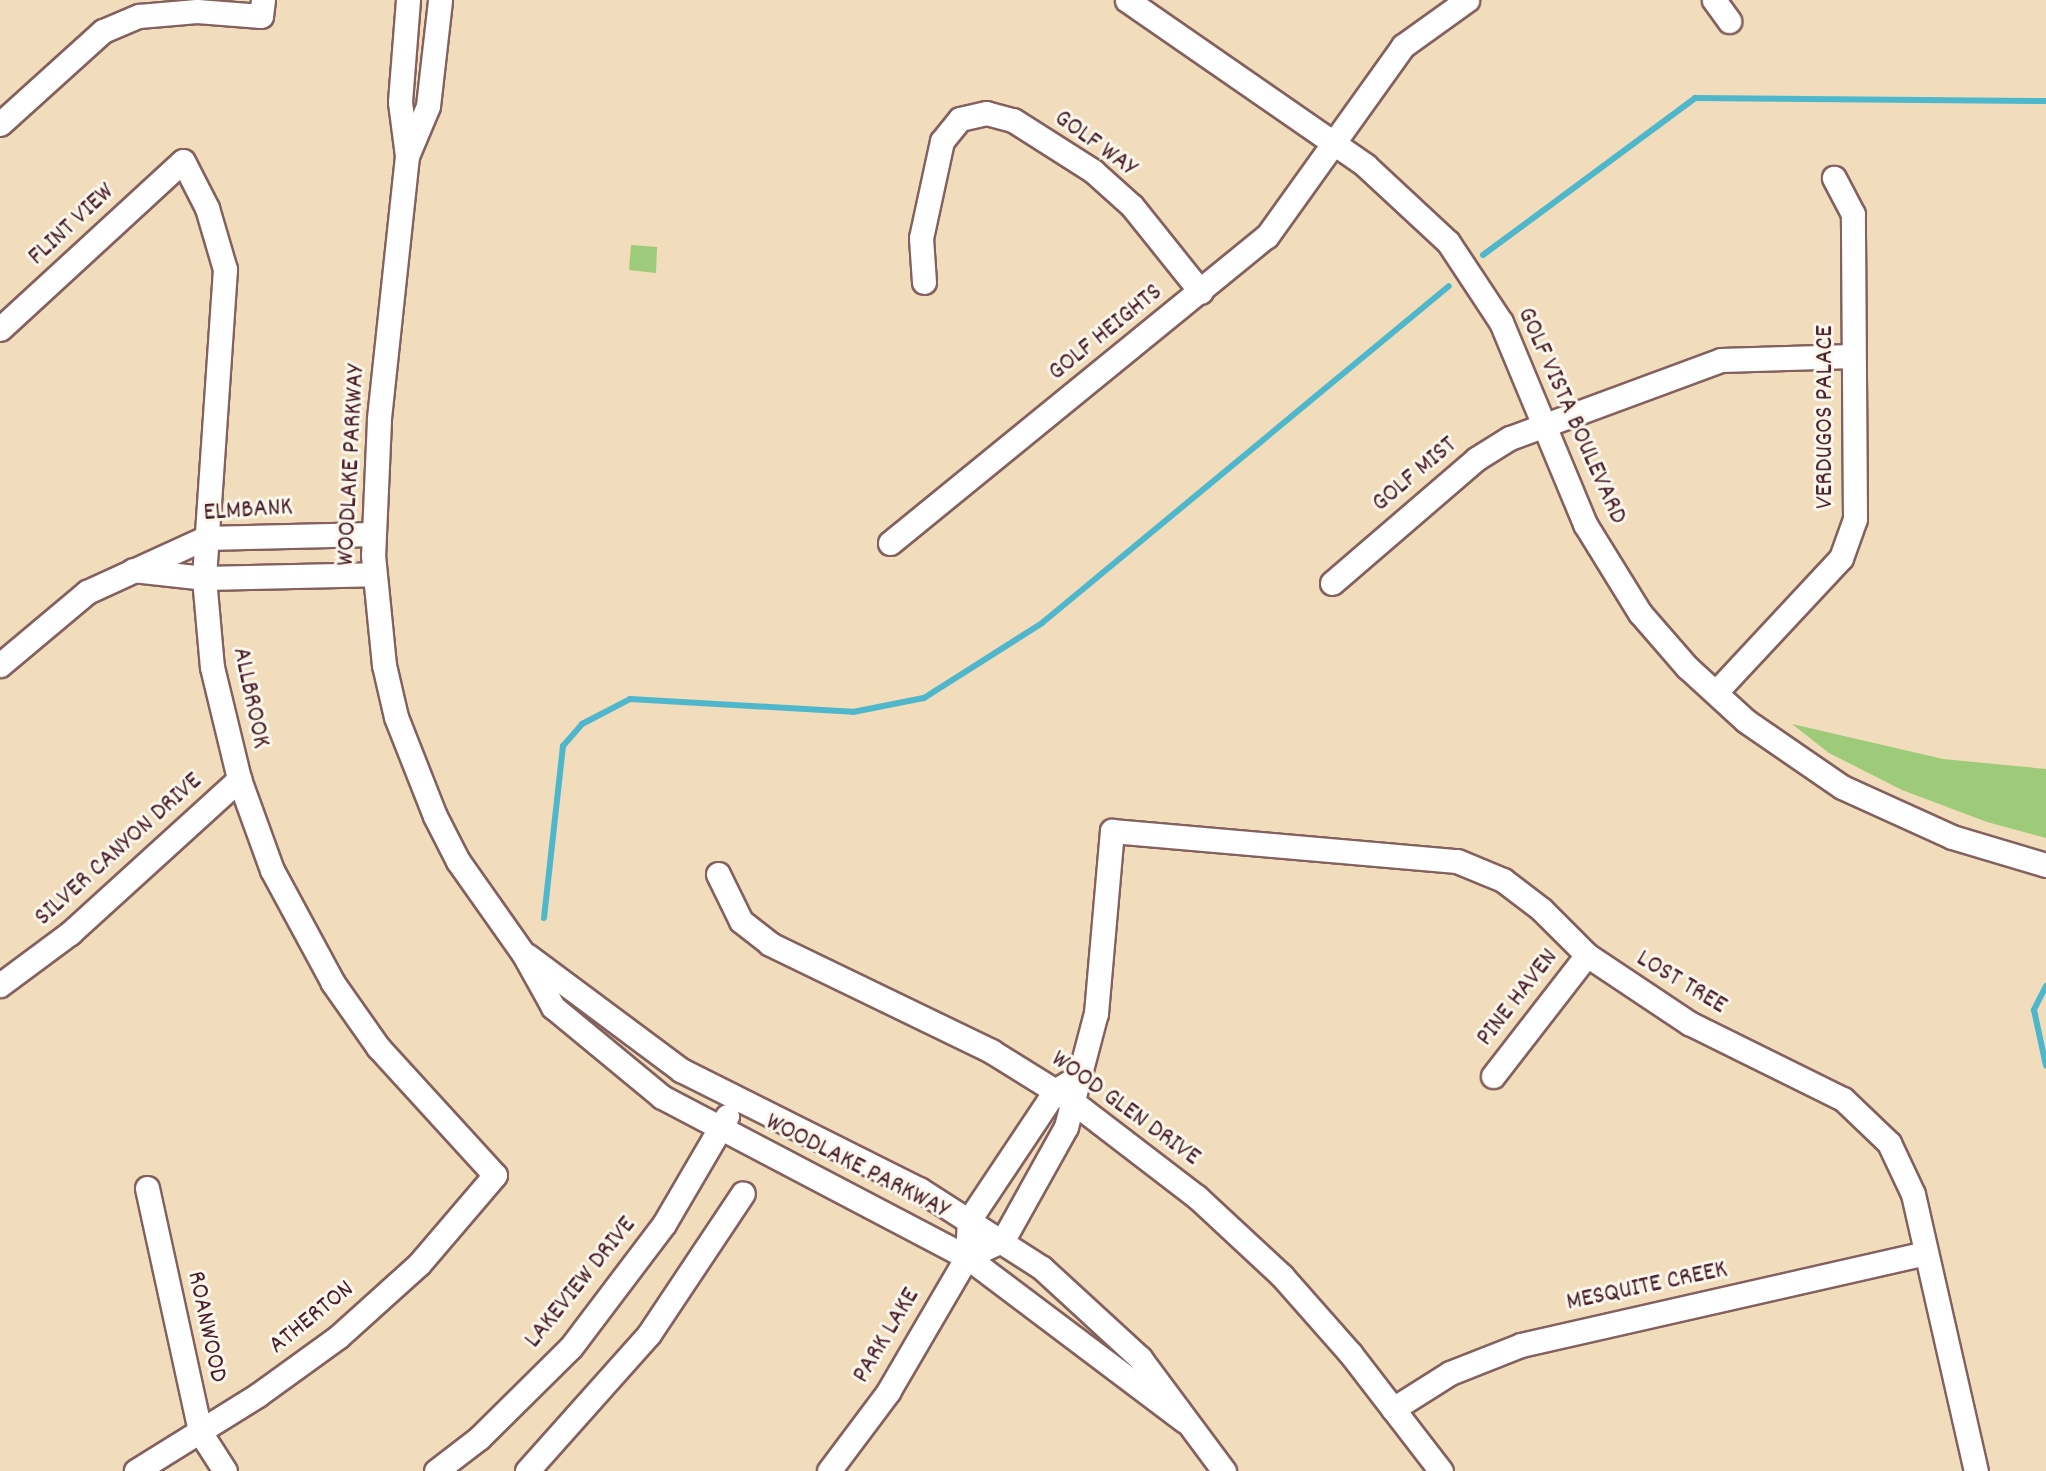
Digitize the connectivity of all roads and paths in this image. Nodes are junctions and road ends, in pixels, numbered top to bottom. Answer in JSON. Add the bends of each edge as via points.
{"nodes":[{"id":1,"x":408,"y":0,"type":"edge"},
{"id":2,"x":440,"y":0,"type":"edge"},
{"id":3,"x":1128,"y":0,"type":"edge"},
{"id":4,"x":1467,"y":0,"type":"edge"},
{"id":5,"x":1714,"y":0,"type":"edge"},
{"id":6,"x":262,"y":8,"type":"edge"},
{"id":7,"x":1729,"y":21,"type":"dead end"},
{"id":8,"x":0,"y":124,"type":"edge"},
{"id":9,"x":1334,"y":144,"type":"junction"},
{"id":10,"x":407,"y":156,"type":"junction"},
{"id":11,"x":183,"y":161,"type":"joint"},
{"id":12,"x":1834,"y":178,"type":"dead end"},
{"id":13,"x":924,"y":282,"type":"dead end"},
{"id":14,"x":1201,"y":292,"type":"junction"},
{"id":15,"x":0,"y":330,"type":"edge"},
{"id":16,"x":1853,"y":356,"type":"junction"},
{"id":17,"x":1543,"y":425,"type":"junction"},
{"id":18,"x":373,"y":534,"type":"junction"},
{"id":19,"x":205,"y":538,"type":"junction"},
{"id":20,"x":890,"y":543,"type":"dead end"},
{"id":21,"x":133,"y":570,"type":"junction"},
{"id":22,"x":374,"y":574,"type":"junction"},
{"id":23,"x":204,"y":578,"type":"junction"},
{"id":24,"x":1332,"y":583,"type":"dead end"},
{"id":25,"x":0,"y":665,"type":"edge"},
{"id":26,"x":1716,"y":692,"type":"junction"},
{"id":27,"x":239,"y":779,"type":"junction"},
{"id":28,"x":2046,"y":865,"type":"edge"},
{"id":29,"x":718,"y":874,"type":"dead end"},
{"id":30,"x":523,"y":953,"type":"junction"},
{"id":31,"x":1587,"y":955,"type":"junction"},
{"id":32,"x":0,"y":985,"type":"edge"},
{"id":33,"x":1493,"y":1076,"type":"dead end"},
{"id":34,"x":1064,"y":1097,"type":"junction"},
{"id":35,"x":735,"y":1101,"type":"junction"},
{"id":36,"x":720,"y":1130,"type":"junction"},
{"id":37,"x":1009,"y":1160,"type":"junction"},
{"id":38,"x":495,"y":1175,"type":"joint"},
{"id":39,"x":1036,"y":1175,"type":"junction"},
{"id":40,"x":147,"y":1188,"type":"dead end"},
{"id":41,"x":743,"y":1193,"type":"dead end"},
{"id":42,"x":970,"y":1220,"type":"junction"},
{"id":43,"x":1003,"y":1240,"type":"junction"},
{"id":44,"x":1926,"y":1253,"type":"junction"},
{"id":45,"x":967,"y":1257,"type":"junction"},
{"id":46,"x":1393,"y":1409,"type":"junction"},
{"id":47,"x":1183,"y":1420,"type":"junction"},
{"id":48,"x":200,"y":1432,"type":"junction"},
{"id":49,"x":136,"y":1471,"type":"edge"},
{"id":50,"x":225,"y":1471,"type":"edge"},
{"id":51,"x":436,"y":1471,"type":"edge"},
{"id":52,"x":527,"y":1471,"type":"edge"},
{"id":53,"x":830,"y":1471,"type":"edge"},
{"id":54,"x":1224,"y":1471,"type":"edge"},
{"id":55,"x":1441,"y":1471,"type":"edge"},
{"id":56,"x":1976,"y":1471,"type":"edge"}],
"edges":[{"from":1,"to":10,"type":"street","name":"WOODLAKE PARKWAY","via":[[400,102]]},
{"from":2,"to":10,"type":"street","name":"WOODLAKE PARKWAY","via":[[429,106]]},
{"from":3,"to":9,"type":"street","name":"GOLF VISTA BOULEVARD"},
{"from":4,"to":9,"type":"street","name":"GOLF HEIGHTS","via":[[1403,46]]},
{"from":5,"to":7,"type":"street"},
{"from":6,"to":8,"type":"street","via":[[139,16],[103,31]]},
{"from":9,"to":14,"type":"street","name":"GOLF HEIGHTS","via":[[1267,236]]},
{"from":9,"to":17,"type":"street","name":"GOLF VISTA BOULEVARD","via":[[1415,207],[1477,281],[1521,365]]},
{"from":10,"to":18,"type":"street","name":"WOODLAKE PARKWAY","via":[[379,421]]},
{"from":11,"to":15,"type":"street","name":"FLINT VIEW"},
{"from":11,"to":19,"type":"street","name":"ALLBROOK","via":[[207,208],[225,269]]},
{"from":12,"to":16,"type":"street","name":"VERDUGOS PALACE","via":[[1853,214]]},
{"from":13,"to":14,"type":"street","name":"GOLF WAY","via":[[921,238],[942,141],[960,119],[986,113],[1013,120],[1093,172],[1132,206]]},
{"from":14,"to":20,"type":"street","name":"GOLF HEIGHTS"},
{"from":16,"to":17,"type":"street","name":"GOLF MIST","via":[[1721,360],[1637,389],[1577,417]]},
{"from":16,"to":26,"type":"street","name":"VERDUGOS PALACE","via":[[1855,519],[1841,558]]},
{"from":17,"to":24,"type":"street","name":"GOLF MIST","via":[[1476,458]]},
{"from":17,"to":26,"type":"street","name":"GOLF VISTA BOULEVARD","via":[[1585,523],[1640,612]]},
{"from":18,"to":19,"type":"street","name":"ELMBANK"},
{"from":18,"to":22,"type":"street","name":"WOODLAKE PARKWAY"},
{"from":19,"to":21,"type":"street","name":"ELMBANK"},
{"from":19,"to":23,"type":"street","name":"ALLBROOK"},
{"from":21,"to":23,"type":"street"},
{"from":21,"to":25,"type":"street","name":"ELMBANK","via":[[67,605]]},
{"from":22,"to":23,"type":"street"},
{"from":22,"to":30,"type":"street","name":"WOODLAKE PARKWAY","via":[[384,665],[413,764],[458,861]]},
{"from":23,"to":27,"type":"street","name":"ALLBROOK","via":[[212,667]]},
{"from":26,"to":28,"type":"street","name":"GOLF VISTA BOULEVARD","via":[[1746,721],[1842,787],[1952,837]]},
{"from":27,"to":32,"type":"street","name":"SILVER CANYON DRIVE","via":[[70,933]]},
{"from":27,"to":38,"type":"street","name":"ALLBROOK","via":[[272,870],[333,983],[378,1047]]},
{"from":29,"to":34,"type":"street","name":"WOOD GLEN DRIVE","via":[[740,921],[770,944],[957,1032]]},
{"from":30,"to":35,"type":"street","name":"WOODLAKE PARKWAY","via":[[573,986],[624,1030]]},
{"from":30,"to":36,"type":"street","name":"WOODLAKE PARKWAY","via":[[553,1007],[662,1097]]},
{"from":31,"to":33,"type":"street","name":"PINE HAVEN"},
{"from":31,"to":34,"type":"street","name":"LOST TREE","via":[[1523,895],[1490,874],[1457,861],[1112,831],[1096,1013],[1077,1078]]},
{"from":31,"to":44,"type":"street","name":"LOST TREE","via":[[1689,1023],[1843,1099],[1866,1118],[1903,1167]]},
{"from":34,"to":37,"type":"street"},
{"from":34,"to":39,"type":"street","via":[[1066,1128]]},
{"from":34,"to":46,"type":"street","name":"WOOD GLEN DRIVE","via":[[1197,1197],[1274,1268]]},
{"from":35,"to":36,"type":"street","name":"LAKEVIEW DRIVE"},
{"from":35,"to":42,"type":"street","name":"WOODLAKE PARKWAY","via":[[919,1189]]},
{"from":36,"to":45,"type":"street","name":"WOODLAKE PARKWAY","via":[[869,1202]]},
{"from":36,"to":51,"type":"street","name":"LAKEVIEW DRIVE","via":[[664,1224],[571,1347],[479,1438]]},
{"from":37,"to":39,"type":"street"},
{"from":37,"to":42,"type":"street"},
{"from":38,"to":48,"type":"street","name":"ATHERTON","via":[[419,1264],[338,1337]]},
{"from":39,"to":43,"type":"street"},
{"from":40,"to":48,"type":"street","name":"ROANWOOD"},
{"from":41,"to":52,"type":"street","via":[[649,1334]]},
{"from":42,"to":43,"type":"street","name":"WOODLAKE PARKWAY"},
{"from":42,"to":45,"type":"street","name":"PARK LAKE"},
{"from":43,"to":45,"type":"street"},
{"from":43,"to":47,"type":"street","name":"WOODLAKE PARKWAY","via":[[1042,1268],[1140,1358]]},
{"from":44,"to":46,"type":"street","name":"MESQUITE CREEK","via":[[1521,1345],[1450,1373]]},
{"from":44,"to":56,"type":"street","name":"LOST TREE"},
{"from":45,"to":47,"type":"street","name":"WOODLAKE PARKWAY"},
{"from":45,"to":53,"type":"street","name":"PARK LAKE","via":[[888,1392]]},
{"from":46,"to":55,"type":"street","name":"WOOD GLEN DRIVE"},
{"from":47,"to":54,"type":"street","name":"WOODLAKE PARKWAY"},
{"from":48,"to":49,"type":"street","name":"ATHERTON"},
{"from":48,"to":50,"type":"street","name":"ROANWOOD"}]}
